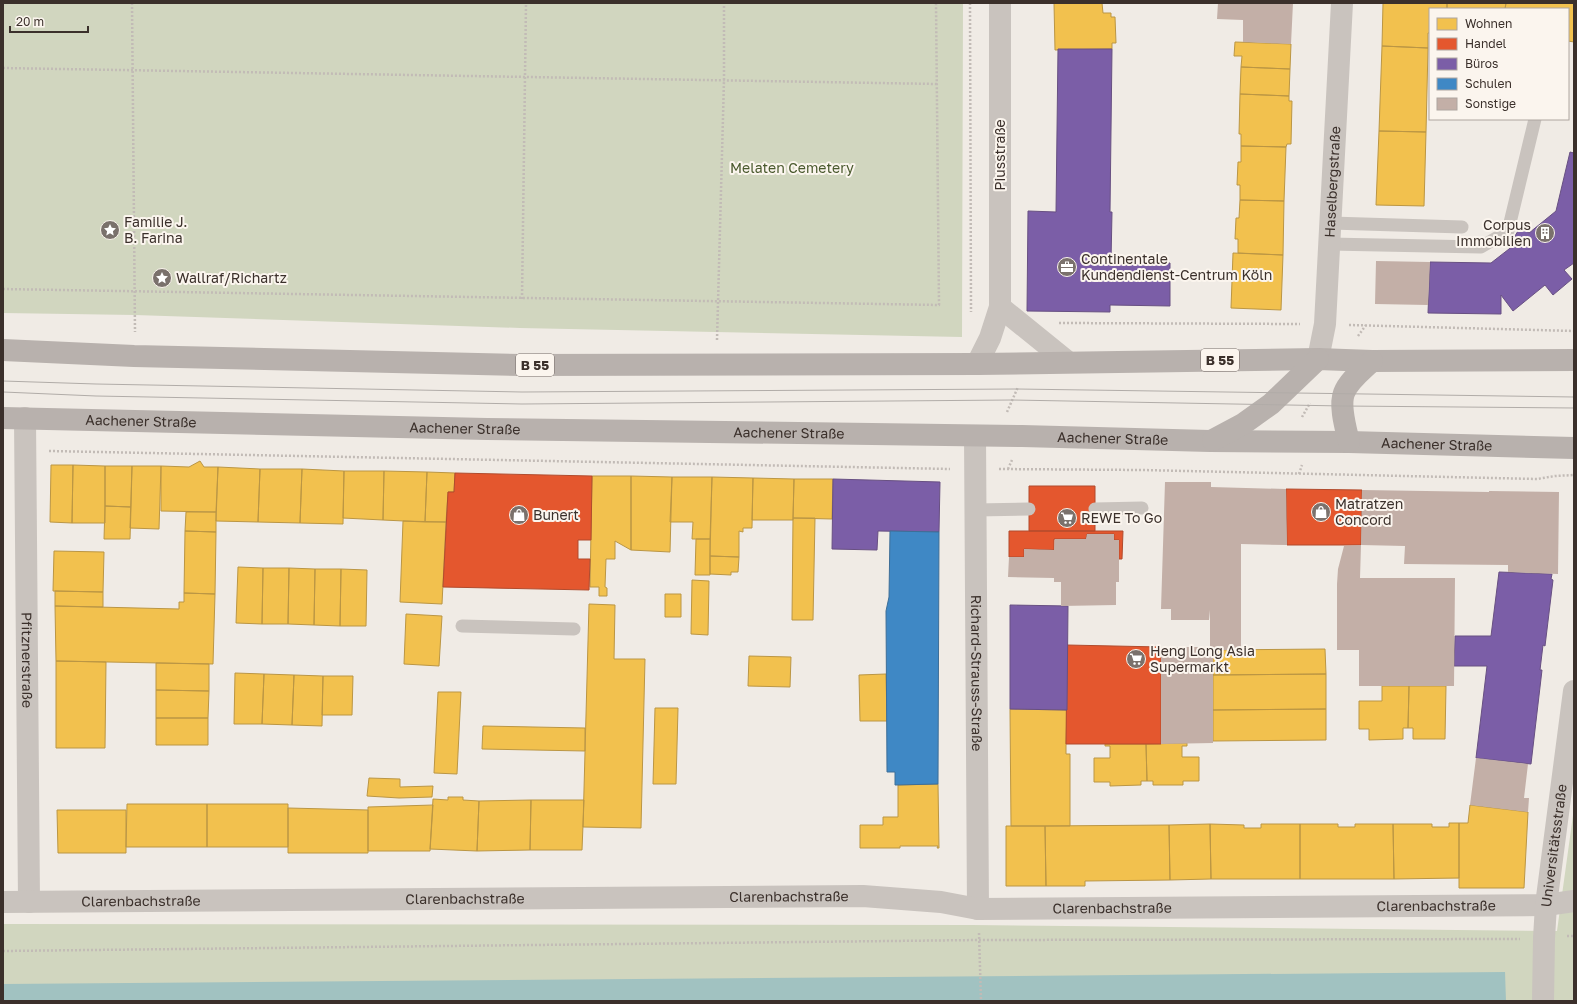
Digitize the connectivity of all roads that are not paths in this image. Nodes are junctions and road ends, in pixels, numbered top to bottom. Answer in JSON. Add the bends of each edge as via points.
{"nodes":[{"id":1,"x":1000,"y":3,"type":"edge"},
{"id":2,"x":1342,"y":3,"type":"edge"},
{"id":3,"x":1535,"y":120,"type":"edge"},
{"id":4,"x":1462,"y":227,"type":"dead end"},
{"id":5,"x":1330,"y":233,"type":"junction"},
{"id":6,"x":1000,"y":307,"type":"junction"},
{"id":7,"x":3,"y":350,"type":"edge"},
{"id":8,"x":1318,"y":359,"type":"junction"},
{"id":9,"x":1574,"y":360,"type":"edge"},
{"id":10,"x":1372,"y":361,"type":"junction"},
{"id":11,"x":1068,"y":362,"type":"junction"},
{"id":12,"x":977,"y":364,"type":"junction"},
{"id":13,"x":3,"y":418,"type":"edge"},
{"id":14,"x":25,"y":418,"type":"junction"},
{"id":15,"x":975,"y":436,"type":"junction"},
{"id":16,"x":1210,"y":441,"type":"junction"},
{"id":17,"x":1349,"y":442,"type":"junction"},
{"id":18,"x":1574,"y":448,"type":"edge"},
{"id":19,"x":1142,"y":508,"type":"dead end"},
{"id":20,"x":1029,"y":509,"type":"dead end"},
{"id":21,"x":1095,"y":509,"type":"dead end"},
{"id":22,"x":976,"y":510,"type":"junction"},
{"id":23,"x":462,"y":626,"type":"dead end"},
{"id":24,"x":574,"y":629,"type":"dead end"},
{"id":25,"x":1574,"y":691,"type":"edge"},
{"id":26,"x":1574,"y":900,"type":"edge"},
{"id":27,"x":3,"y":902,"type":"edge"},
{"id":28,"x":29,"y":902,"type":"junction"},
{"id":29,"x":1546,"y":905,"type":"junction"},
{"id":30,"x":978,"y":909,"type":"junction"},
{"id":31,"x":1543,"y":1001,"type":"edge"}],
"edges":[{"from":1,"to":6,"type":"street","name":"Piusstraße"},
{"from":2,"to":5,"type":"street","name":"Haselbergstraße"},
{"from":3,"to":5,"type":"lane","via":[[1508,231],[1481,247]]},
{"from":4,"to":5,"type":"lane"},
{"from":5,"to":8,"type":"street","name":"Haselbergstraße","via":[[1325,324]]},
{"from":6,"to":11,"type":"street"},
{"from":6,"to":12,"type":"street","name":"Piusstraße","via":[[990,338]]},
{"from":7,"to":12,"type":"main road","number":"B 55","via":[[134,356],[504,365]]},
{"from":8,"to":10,"type":"main road","number":"B 55"},
{"from":8,"to":11,"type":"main road","number":"B 55"},
{"from":8,"to":16,"type":"main road","via":[[1271,404],[1242,424]]},
{"from":9,"to":10,"type":"main road","number":"B 55"},
{"from":10,"to":17,"type":"main road","via":[[1343,394],[1343,418]]},
{"from":11,"to":12,"type":"main road","number":"B 55"},
{"from":13,"to":14,"type":"main road","name":"Aachener Straße"},
{"from":14,"to":15,"type":"main road","name":"Aachener Straße","via":[[487,429]]},
{"from":14,"to":28,"type":"street","name":"Pfitznerstraße"},
{"from":15,"to":16,"type":"main road","name":"Aachener Straße"},
{"from":15,"to":22,"type":"street","name":"Richard-Strauss-Straße"},
{"from":16,"to":17,"type":"main road","name":"Aachener Straße"},
{"from":17,"to":18,"type":"main road","name":"Aachener Straße"},
{"from":19,"to":21,"type":"lane"},
{"from":20,"to":22,"type":"lane"},
{"from":22,"to":30,"type":"street","name":"Richard-Strauss-Straße"},
{"from":23,"to":24,"type":"lane"},
{"from":25,"to":29,"type":"street","name":"Universitätsstraße"},
{"from":26,"to":29,"type":"street","name":"Clarenbachstraße"},
{"from":27,"to":28,"type":"street","name":"Clarenbachstraße"},
{"from":28,"to":30,"type":"street","name":"Clarenbachstraße","via":[[863,896],[941,902]]},
{"from":29,"to":30,"type":"street","name":"Clarenbachstraße"},
{"from":29,"to":31,"type":"street","name":"Universitätsstraße"}]}
